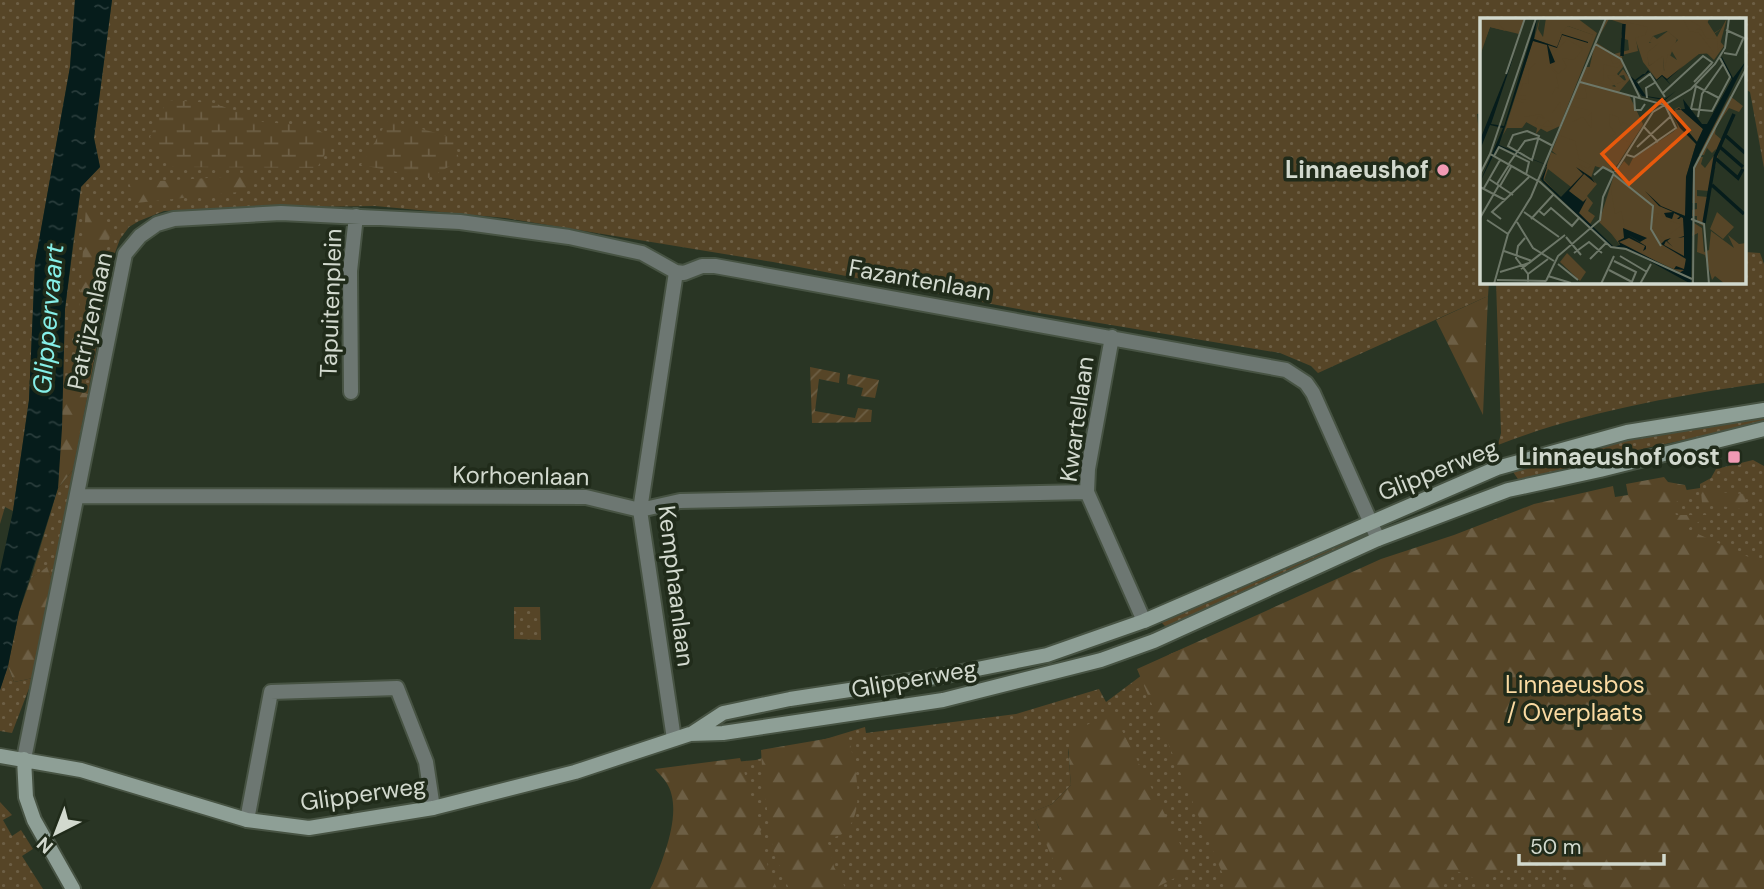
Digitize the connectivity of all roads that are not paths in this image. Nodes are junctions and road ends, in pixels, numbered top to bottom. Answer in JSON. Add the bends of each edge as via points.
{"nodes":[{"id":1,"x":356,"y":216,"type":"junction"},
{"id":2,"x":676,"y":272,"type":"junction"},
{"id":3,"x":1112,"y":337,"type":"junction"},
{"id":4,"x":351,"y":392,"type":"dead end"},
{"id":5,"x":1764,"y":410,"type":"edge"},
{"id":6,"x":1764,"y":429,"type":"edge"},
{"id":7,"x":1087,"y":492,"type":"junction"},
{"id":8,"x":77,"y":496,"type":"junction"},
{"id":9,"x":640,"y":510,"type":"junction"},
{"id":10,"x":1370,"y":522,"type":"junction"},
{"id":11,"x":1378,"y":539,"type":"junction"},
{"id":12,"x":1144,"y":621,"type":"junction"},
{"id":13,"x":1093,"y":639,"type":"junction"},
{"id":14,"x":1154,"y":641,"type":"junction"},
{"id":15,"x":1101,"y":660,"type":"junction"},
{"id":16,"x":690,"y":734,"type":"junction"},
{"id":17,"x":674,"y":740,"type":"junction"},
{"id":18,"x":0,"y":755,"type":"edge"},
{"id":19,"x":24,"y":759,"type":"junction"},
{"id":20,"x":433,"y":808,"type":"junction"},
{"id":21,"x":247,"y":820,"type":"junction"},
{"id":22,"x":73,"y":889,"type":"edge"}],
"edges":[{"from":1,"to":2,"type":"street","via":[[460,222],[569,237],[642,253]]},
{"from":1,"to":4,"type":"street","name":"Tapuitenplein","via":[[350,271]]},
{"from":1,"to":8,"type":"street","name":"Patrijzenlaan","via":[[281,213],[174,219],[157,224],[131,244],[125,254]]},
{"from":2,"to":3,"type":"street","name":"Fazantenlaan","via":[[715,266]]},
{"from":2,"to":9,"type":"street","name":"Kemphaanlaan"},
{"from":3,"to":7,"type":"street","name":"Kwartellaan"},
{"from":3,"to":10,"type":"street","name":"Fazantenlaan","via":[[1273,367],[1297,376],[1313,393]]},
{"from":5,"to":10,"type":"street","name":"Glipperweg","via":[[1627,432],[1497,468]]},
{"from":6,"to":11,"type":"street","name":"Glipperweg","via":[[1508,490]]},
{"from":7,"to":9,"type":"street","name":"Korhoenlaan","via":[[680,501]]},
{"from":7,"to":12,"type":"street","name":"Kwartellaan"},
{"from":8,"to":9,"type":"street","name":"Korhoenlaan","via":[[586,497]]},
{"from":8,"to":19,"type":"street","name":"Patrijzenlaan"},
{"from":9,"to":17,"type":"street","name":"Kemphaanlaan"},
{"from":10,"to":11,"type":"street","name":"Fazantenlaan"},
{"from":10,"to":12,"type":"street","name":"Glipperweg"},
{"from":11,"to":14,"type":"street","name":"Glipperweg"},
{"from":12,"to":13,"type":"street","name":"Glipperweg"},
{"from":12,"to":14,"type":"street"},
{"from":13,"to":15,"type":"street"},
{"from":13,"to":16,"type":"street","name":"Glipperweg","via":[[1047,655],[723,713]]},
{"from":14,"to":15,"type":"street","name":"Glipperweg"},
{"from":15,"to":16,"type":"street","name":"Glipperweg","via":[[943,700]]},
{"from":16,"to":17,"type":"street","name":"Glipperweg"},
{"from":17,"to":20,"type":"street","name":"Glipperweg","via":[[575,772]]},
{"from":18,"to":19,"type":"street","name":"Glipperweg"},
{"from":19,"to":21,"type":"street","name":"Glipperweg","via":[[81,770]]},
{"from":19,"to":22,"type":"street","via":[[26,797],[34,820]]},
{"from":20,"to":21,"type":"street","name":"Glipperweg","via":[[309,828]]},
{"from":20,"to":21,"type":"street","via":[[426,762],[397,688],[271,692]]}]}
